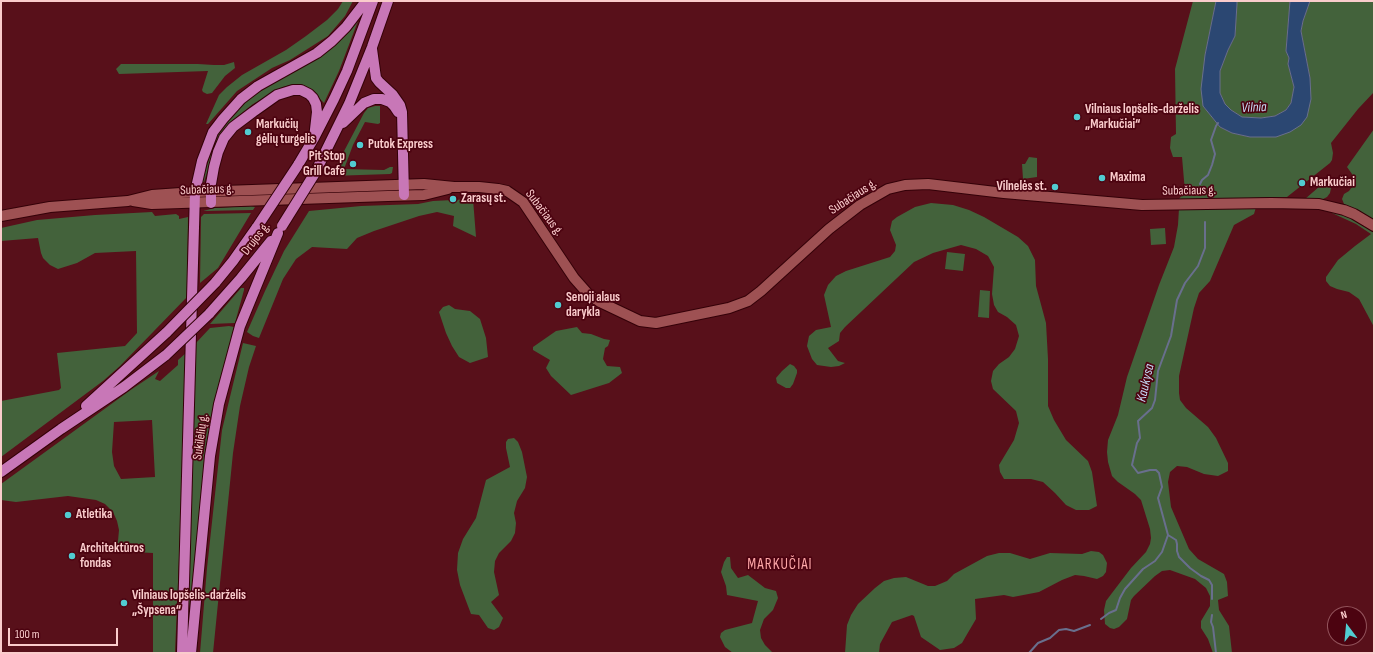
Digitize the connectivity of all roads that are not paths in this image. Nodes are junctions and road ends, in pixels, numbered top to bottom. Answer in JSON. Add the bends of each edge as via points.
{"nodes":[{"id":1,"x":366,"y":1,"type":"edge"},
{"id":2,"x":373,"y":1,"type":"edge"},
{"id":3,"x":388,"y":1,"type":"edge"},
{"id":4,"x":372,"y":47,"type":"junction"},
{"id":5,"x":338,"y":127,"type":"junction"},
{"id":6,"x":402,"y":127,"type":"junction"},
{"id":7,"x":314,"y":138,"type":"junction"},
{"id":8,"x":403,"y":184,"type":"junction"},
{"id":9,"x":454,"y":188,"type":"junction"},
{"id":10,"x":195,"y":192,"type":"junction"},
{"id":11,"x":211,"y":192,"type":"junction"},
{"id":12,"x":404,"y":195,"type":"junction"},
{"id":13,"x":128,"y":201,"type":"junction"},
{"id":14,"x":195,"y":203,"type":"junction"},
{"id":15,"x":211,"y":203,"type":"junction"},
{"id":16,"x":1,"y":216,"type":"edge"},
{"id":17,"x":1374,"y":226,"type":"edge"},
{"id":18,"x":280,"y":230,"type":"junction"},
{"id":19,"x":61,"y":429,"type":"junction"},
{"id":20,"x":1,"y":472,"type":"edge"},
{"id":21,"x":182,"y":653,"type":"edge"},
{"id":22,"x":191,"y":653,"type":"edge"}],
"edges":[{"from":1,"to":10,"type":"main road","via":[[332,41],[317,53],[258,86],[241,99],[223,119],[213,132],[206,148]]},
{"from":2,"to":7,"type":"main road","name":"Drujos g.","via":[[347,71]]},
{"from":3,"to":4,"type":"main road","name":"Drujos g."},
{"from":4,"to":5,"type":"main road","name":"Drujos g."},
{"from":4,"to":6,"type":"main road","via":[[376,78],[400,105]]},
{"from":5,"to":6,"type":"main road","via":[[364,103],[378,98],[394,106]]},
{"from":5,"to":18,"type":"main road","name":"Drujos g.","bridge":true,"via":[[315,173]]},
{"from":6,"to":8,"type":"main road"},
{"from":7,"to":11,"type":"main road","via":[[317,112],[313,98],[301,90],[277,95],[233,128],[224,138],[214,167]]},
{"from":7,"to":19,"type":"main road","name":"Drujos g.","bridge":true,"via":[[257,227],[215,283],[167,332]]},
{"from":8,"to":9,"type":"street","name":"Subačiaus g."},
{"from":8,"to":11,"type":"street","name":"Subačiaus g."},
{"from":8,"to":12,"type":"main road"},
{"from":9,"to":12,"type":"street","name":"Subačiaus g.","via":[[424,195]]},
{"from":9,"to":17,"type":"street","name":"Subačiaus g.","via":[[498,189],[515,196],[530,212],[574,278],[589,295],[640,321],[656,323],[729,308],[748,301],[815,241],[860,206],[888,190],[905,185],[928,184],[1142,205],[1319,204],[1344,210]]},
{"from":10,"to":11,"type":"street","name":"Subačiaus g."},
{"from":10,"to":13,"type":"street","name":"Subačiaus g.","via":[[152,195]]},
{"from":10,"to":14,"type":"main road"},
{"from":11,"to":15,"type":"main road"},
{"from":12,"to":15,"type":"street","name":"Subačiaus g."},
{"from":13,"to":14,"type":"street","name":"Subačiaus g.","via":[[152,204]]},
{"from":13,"to":16,"type":"street","name":"Subačiaus g.","via":[[50,207]]},
{"from":14,"to":15,"type":"street","name":"Subačiaus g."},
{"from":14,"to":21,"type":"main road"},
{"from":18,"to":19,"type":"main road","name":"Drujos g.","bridge":true,"via":[[209,314],[166,355]]},
{"from":18,"to":22,"type":"main road","name":"Sukilėlių g.","via":[[240,326],[219,404],[210,456]]},
{"from":19,"to":20,"type":"main road","name":"Drujos g."}]}
